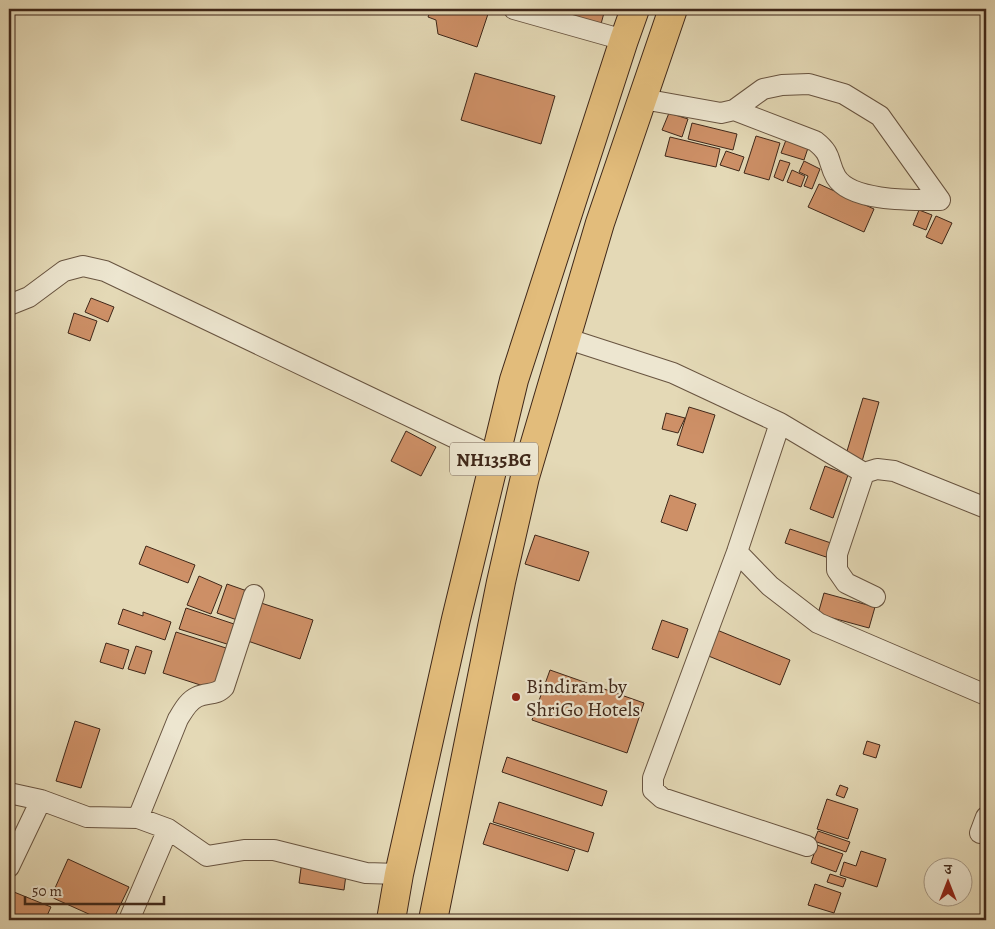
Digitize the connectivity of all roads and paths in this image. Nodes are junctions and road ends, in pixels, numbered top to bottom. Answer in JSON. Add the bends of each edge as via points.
{"nodes":[{"id":1,"x":514,"y":9,"type":"edge"},
{"id":2,"x":635,"y":9,"type":"edge"},
{"id":3,"x":673,"y":9,"type":"edge"},
{"id":4,"x":624,"y":40,"type":"junction"},
{"id":5,"x":643,"y":99,"type":"junction"},
{"id":6,"x":734,"y":110,"type":"junction"},
{"id":7,"x":9,"y":304,"type":"edge"},
{"id":8,"x":565,"y":338,"type":"junction"},
{"id":9,"x":780,"y":423,"type":"junction"},
{"id":10,"x":494,"y":458,"type":"junction"},
{"id":11,"x":864,"y":473,"type":"junction"},
{"id":12,"x":986,"y":508,"type":"edge"},
{"id":13,"x":737,"y":552,"type":"junction"},
{"id":14,"x":254,"y":595,"type":"dead end"},
{"id":15,"x":875,"y":597,"type":"dead end"},
{"id":16,"x":986,"y":695,"type":"edge"},
{"id":17,"x":9,"y":793,"type":"edge"},
{"id":18,"x":42,"y":800,"type":"junction"},
{"id":19,"x":138,"y":818,"type":"junction"},
{"id":20,"x":168,"y":829,"type":"junction"},
{"id":21,"x":807,"y":846,"type":"dead end"},
{"id":22,"x":9,"y":866,"type":"edge"},
{"id":23,"x":399,"y":874,"type":"junction"},
{"id":24,"x":129,"y":920,"type":"edge"},
{"id":25,"x":391,"y":920,"type":"edge"},
{"id":26,"x":433,"y":920,"type":"edge"}],
"edges":[{"from":1,"to":4,"type":"street"},
{"from":2,"to":4,"type":"highway","number":"NH135BG"},
{"from":3,"to":5,"type":"highway","number":"NH135BG"},
{"from":4,"to":10,"type":"highway","number":"NH135BG","via":[[514,380]]},
{"from":5,"to":6,"type":"street","via":[[721,112]]},
{"from":5,"to":8,"type":"highway","number":"NH135BG"},
{"from":6,"to":6,"type":"street","via":[[763,89],[782,85],[810,84],[844,94],[880,116],[940,200],[897,200],[848,189],[836,177],[825,148],[815,140]]},
{"from":7,"to":10,"type":"street","via":[[29,296],[64,271],[83,266],[105,271]]},
{"from":8,"to":9,"type":"street","via":[[673,374]]},
{"from":8,"to":26,"type":"highway","number":"NH135BG","via":[[525,477],[503,572]]},
{"from":9,"to":11,"type":"street"},
{"from":9,"to":13,"type":"street"},
{"from":10,"to":23,"type":"highway","number":"NH135BG"},
{"from":11,"to":12,"type":"street","via":[[877,469],[894,471]]},
{"from":11,"to":15,"type":"street","via":[[837,554],[838,570],[846,583]]},
{"from":13,"to":16,"type":"street","via":[[770,586],[818,623]]},
{"from":13,"to":21,"type":"street","via":[[653,778],[653,790],[662,798]]},
{"from":14,"to":19,"type":"street","via":[[224,687],[220,692],[198,696],[187,705],[178,719]]},
{"from":17,"to":18,"type":"street"},
{"from":18,"to":19,"type":"street","via":[[87,817]]},
{"from":18,"to":22,"type":"street"},
{"from":19,"to":20,"type":"street"},
{"from":20,"to":23,"type":"street","via":[[207,856],[244,850],[274,850],[366,873]]},
{"from":20,"to":24,"type":"street"},
{"from":23,"to":25,"type":"highway","number":"NH135BG"}]}
